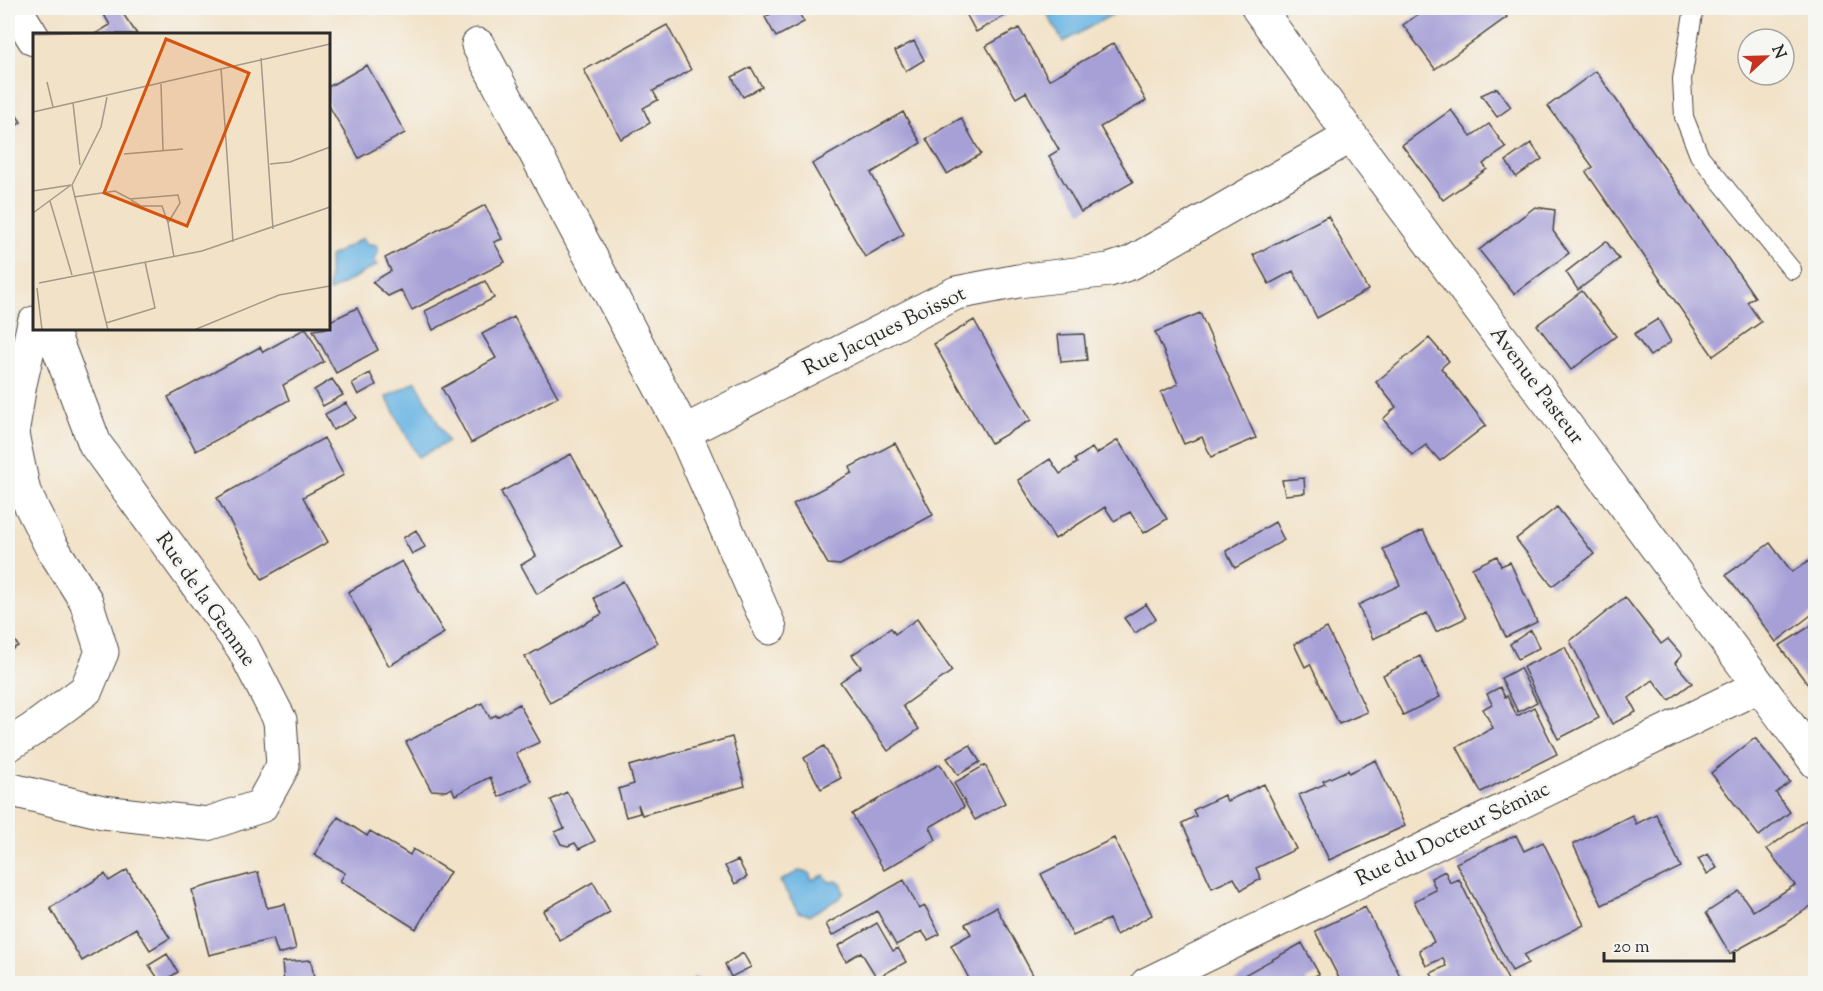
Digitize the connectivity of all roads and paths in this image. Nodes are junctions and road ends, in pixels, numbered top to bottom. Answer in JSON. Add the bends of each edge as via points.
{"nodes":[{"id":1,"x":15,"y":8,"type":"edge"},
{"id":2,"x":1258,"y":8,"type":"edge"},
{"id":3,"x":1694,"y":8,"type":"edge"},
{"id":4,"x":33,"y":37,"type":"edge"},
{"id":5,"x":478,"y":45,"type":"dead end"},
{"id":6,"x":1351,"y":136,"type":"junction"},
{"id":7,"x":1792,"y":270,"type":"dead end"},
{"id":8,"x":33,"y":326,"type":"edge"},
{"id":9,"x":52,"y":330,"type":"edge"},
{"id":10,"x":684,"y":432,"type":"junction"},
{"id":11,"x":770,"y":628,"type":"dead end"},
{"id":12,"x":1759,"y":686,"type":"junction"},
{"id":13,"x":8,"y":745,"type":"edge"},
{"id":14,"x":1815,"y":762,"type":"edge"},
{"id":15,"x":8,"y":789,"type":"edge"},
{"id":16,"x":1147,"y":984,"type":"edge"}],
"edges":[{"from":1,"to":4,"type":"street"},
{"from":2,"to":6,"type":"street","name":"Avenue Pasteur"},
{"from":3,"to":7,"type":"lane","via":[[1682,79],[1684,117],[1699,154]]},
{"from":5,"to":10,"type":"street"},
{"from":6,"to":10,"type":"street","name":"Rue Jacques Boissot","via":[[1131,263],[1109,270],[956,293]]},
{"from":6,"to":12,"type":"street","name":"Avenue Pasteur"},
{"from":8,"to":13,"type":"street","via":[[12,434],[24,492],[86,602],[102,652],[86,690]]},
{"from":9,"to":15,"type":"street","name":"Rue de la Gemme","via":[[94,444],[243,648],[280,720],[283,766],[261,806],[207,824],[104,813]]},
{"from":10,"to":11,"type":"street"},
{"from":12,"to":14,"type":"street","name":"Avenue Pasteur"},
{"from":12,"to":16,"type":"street","name":"Rue du Docteur Sémiac"}]}
